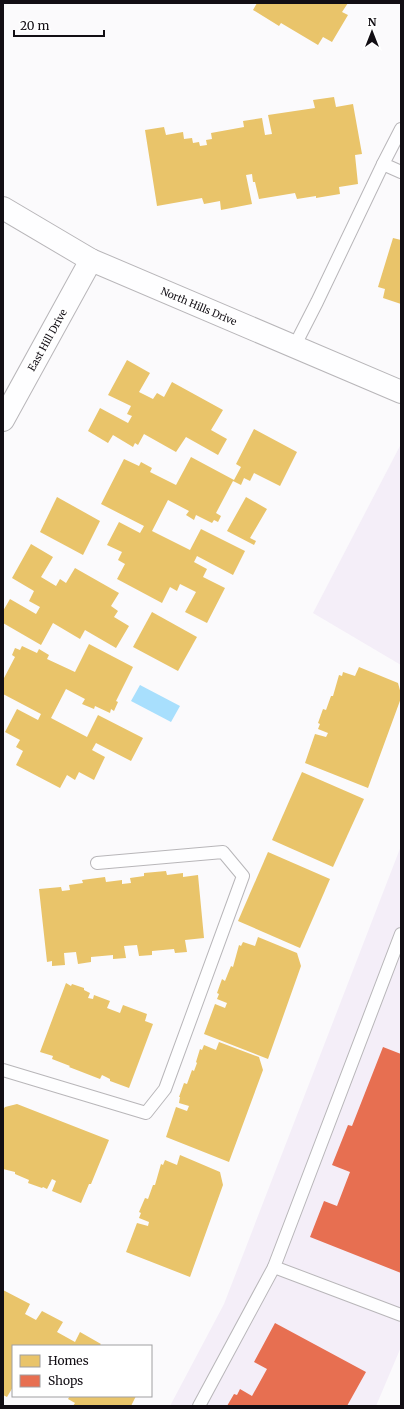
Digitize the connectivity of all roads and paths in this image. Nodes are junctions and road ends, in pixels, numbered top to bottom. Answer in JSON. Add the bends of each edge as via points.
{"nodes":[{"id":1,"x":401,"y":129,"type":"edge"},
{"id":2,"x":383,"y":164,"type":"junction"},
{"id":3,"x":401,"y":172,"type":"edge"},
{"id":4,"x":3,"y":208,"type":"edge"},
{"id":5,"x":91,"y":260,"type":"junction"},
{"id":6,"x":294,"y":347,"type":"junction"},
{"id":7,"x":401,"y":392,"type":"edge"},
{"id":8,"x":3,"y":420,"type":"edge"},
{"id":9,"x":97,"y":863,"type":"dead end"},
{"id":10,"x":401,"y":934,"type":"edge"},
{"id":11,"x":3,"y":1070,"type":"edge"},
{"id":12,"x":274,"y":1267,"type":"junction"},
{"id":13,"x":401,"y":1315,"type":"edge"},
{"id":14,"x":199,"y":1406,"type":"edge"}],
"edges":[{"from":1,"to":2,"type":"lane"},
{"from":2,"to":3,"type":"lane"},
{"from":2,"to":6,"type":"lane"},
{"from":4,"to":5,"type":"street","name":"North Hills Drive"},
{"from":5,"to":6,"type":"street","name":"North Hills Drive"},
{"from":5,"to":8,"type":"street","name":"East Hill Drive"},
{"from":6,"to":7,"type":"street","name":"North Hills Drive"},
{"from":9,"to":11,"type":"lane","via":[[223,852],[243,876],[165,1088],[146,1113]]},
{"from":10,"to":12,"type":"lane"},
{"from":12,"to":13,"type":"lane"},
{"from":12,"to":14,"type":"lane"}]}
